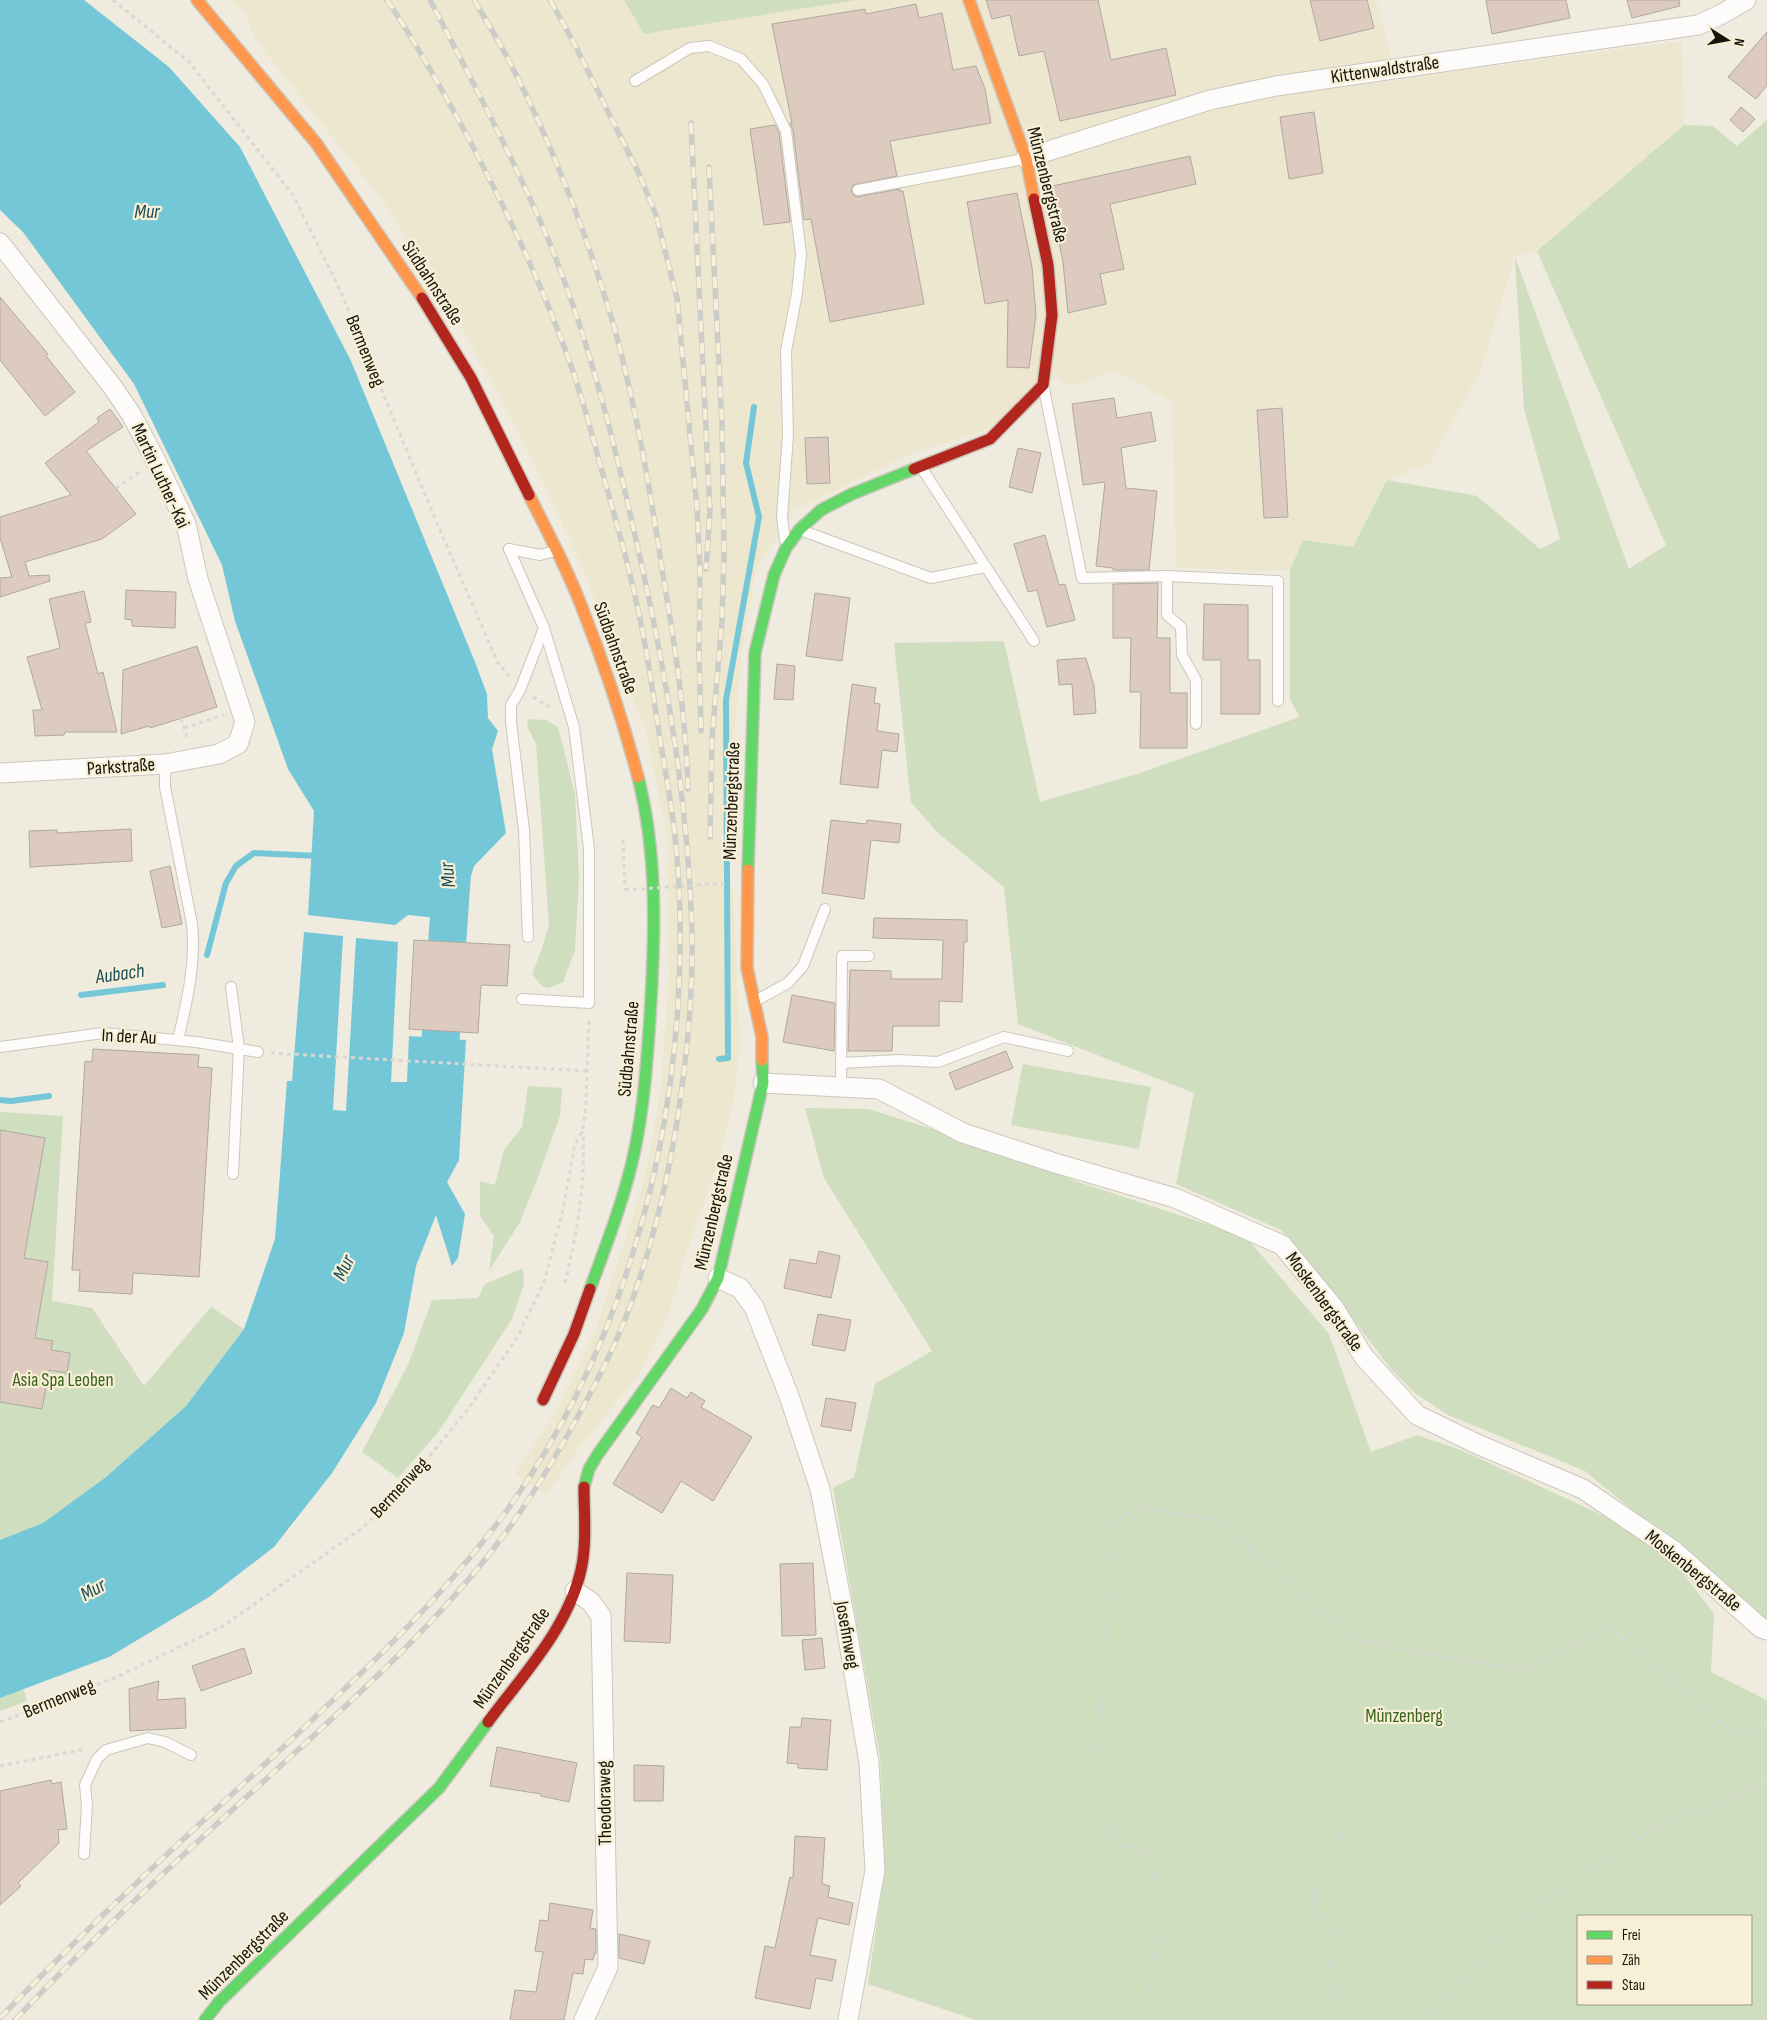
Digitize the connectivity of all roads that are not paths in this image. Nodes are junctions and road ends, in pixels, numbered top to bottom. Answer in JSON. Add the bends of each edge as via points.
{"nodes":[{"id":1,"x":197,"y":0,"type":"edge"},
{"id":2,"x":968,"y":0,"type":"edge"},
{"id":3,"x":1746,"y":0,"type":"edge"},
{"id":4,"x":635,"y":81,"type":"dead end"},
{"id":5,"x":1026,"y":158,"type":"junction"},
{"id":6,"x":858,"y":190,"type":"dead end"},
{"id":7,"x":0,"y":243,"type":"edge"},
{"id":8,"x":1043,"y":385,"type":"junction"},
{"id":9,"x":921,"y":466,"type":"junction"},
{"id":10,"x":800,"y":529,"type":"junction"},
{"id":11,"x":786,"y":548,"type":"junction"},
{"id":12,"x":557,"y":551,"type":"junction"},
{"id":13,"x":985,"y":567,"type":"junction"},
{"id":14,"x":1167,"y":576,"type":"junction"},
{"id":15,"x":544,"y":628,"type":"junction"},
{"id":16,"x":1034,"y":641,"type":"dead end"},
{"id":17,"x":1278,"y":701,"type":"dead end"},
{"id":18,"x":1196,"y":724,"type":"dead end"},
{"id":19,"x":238,"y":744,"type":"joint"},
{"id":20,"x":165,"y":764,"type":"junction"},
{"id":21,"x":0,"y":773,"type":"edge"},
{"id":22,"x":825,"y":909,"type":"dead end"},
{"id":23,"x":528,"y":937,"type":"dead end"},
{"id":24,"x":868,"y":956,"type":"dead end"},
{"id":25,"x":231,"y":987,"type":"dead end"},
{"id":26,"x":522,"y":999,"type":"dead end"},
{"id":27,"x":754,"y":1001,"type":"junction"},
{"id":28,"x":178,"y":1040,"type":"junction"},
{"id":29,"x":0,"y":1047,"type":"edge"},
{"id":30,"x":239,"y":1048,"type":"junction"},
{"id":31,"x":1068,"y":1051,"type":"dead end"},
{"id":32,"x":258,"y":1052,"type":"road end"},
{"id":33,"x":842,"y":1063,"type":"junction"},
{"id":34,"x":764,"y":1083,"type":"junction"},
{"id":35,"x":841,"y":1086,"type":"junction"},
{"id":36,"x":233,"y":1174,"type":"dead end"},
{"id":37,"x":718,"y":1278,"type":"junction"},
{"id":38,"x":543,"y":1400,"type":"dead end"},
{"id":39,"x":575,"y":1591,"type":"junction"},
{"id":40,"x":1767,"y":1630,"type":"edge"},
{"id":41,"x":190,"y":1755,"type":"dead end"},
{"id":42,"x":84,"y":1854,"type":"dead end"},
{"id":43,"x":205,"y":2020,"type":"edge"},
{"id":44,"x":584,"y":2020,"type":"edge"},
{"id":45,"x":848,"y":2020,"type":"edge"}],
"edges":[{"from":1,"to":12,"type":"street","name":"Südbahnstraße","via":[[316,143],[423,300],[470,378]]},
{"from":2,"to":5,"type":"street","name":"Münzenbergstraße"},
{"from":3,"to":5,"type":"street","name":"Kittenwaldstraße","via":[[1698,24],[1276,86],[1210,100]]},
{"from":4,"to":11,"type":"lane","via":[[690,48],[709,46],[741,58],[763,84],[786,131],[801,254],[786,351],[788,435],[782,518]]},
{"from":5,"to":6,"type":"lane"},
{"from":5,"to":8,"type":"street","name":"Münzenbergstraße","via":[[1048,265],[1052,315]]},
{"from":7,"to":19,"type":"street","name":"Martin Luther-Kai","via":[[131,414],[186,524],[198,579],[244,722]]},
{"from":8,"to":9,"type":"street","name":"Münzenbergstraße","via":[[990,439]]},
{"from":8,"to":14,"type":"lane","name":"Münzenbergstraße","via":[[1082,578]]},
{"from":9,"to":10,"type":"street","name":"Münzenbergstraße","via":[[821,510]]},
{"from":9,"to":13,"type":"lane"},
{"from":10,"to":11,"type":"street","name":"Münzenbergstraße"},
{"from":10,"to":13,"type":"lane","via":[[931,578]]},
{"from":11,"to":27,"type":"street","name":"Münzenbergstraße","via":[[774,575],[755,653],[747,968]]},
{"from":12,"to":15,"type":"lane","via":[[540,555],[509,549]]},
{"from":12,"to":38,"type":"street","name":"Südbahnstraße","via":[[584,612],[620,716],[641,790],[652,864],[654,960],[646,1080],[635,1149],[619,1211],[592,1287]]},
{"from":13,"to":16,"type":"lane"},
{"from":14,"to":17,"type":"lane","name":"Münzenbergstraße","via":[[1278,581]]},
{"from":14,"to":18,"type":"lane","via":[[1167,615],[1181,627],[1182,655],[1196,680]]},
{"from":15,"to":23,"type":"lane","via":[[511,705],[524,830]]},
{"from":15,"to":26,"type":"lane","via":[[574,727],[589,849],[589,1003]]},
{"from":19,"to":20,"type":"street","name":"Parkstraße","via":[[219,754]]},
{"from":20,"to":21,"type":"street","name":"Parkstraße"},
{"from":20,"to":28,"type":"lane","via":[[165,788],[194,945],[191,981]]},
{"from":22,"to":27,"type":"lane","via":[[803,966],[788,983]]},
{"from":24,"to":33,"type":"lane","via":[[842,956]]},
{"from":25,"to":30,"type":"lane"},
{"from":27,"to":34,"type":"street","name":"Münzenbergstraße","via":[[762,1037]]},
{"from":28,"to":29,"type":"lane","name":"In der Au","via":[[103,1034]]},
{"from":28,"to":30,"type":"lane","name":"In der Au"},
{"from":30,"to":32,"type":"lane","name":"In der Au"},
{"from":30,"to":36,"type":"lane"},
{"from":31,"to":33,"type":"lane","via":[[1004,1037],[938,1062]]},
{"from":33,"to":35,"type":"lane"},
{"from":34,"to":35,"type":"street","name":"Moskenbergstraße"},
{"from":34,"to":37,"type":"street","name":"Münzenbergstraße"},
{"from":35,"to":40,"type":"street","name":"Moskenbergstraße","via":[[879,1089],[963,1133],[1175,1198],[1282,1245],[1334,1308],[1364,1357],[1417,1415],[1583,1489],[1673,1550]]},
{"from":37,"to":39,"type":"street","name":"Münzenbergstraße","via":[[702,1309],[589,1469],[584,1485],[584,1550]]},
{"from":37,"to":45,"type":"street","name":"Josefinweg","via":[[740,1288],[754,1307],[789,1396],[820,1489],[847,1634],[869,1763],[875,1870]]},
{"from":39,"to":43,"type":"street","name":"Münzenbergstraße","via":[[552,1636],[440,1788],[219,2002]]},
{"from":39,"to":44,"type":"street","name":"Theodoraweg","via":[[591,1602],[601,1616],[608,1967]]},
{"from":41,"to":42,"type":"lane","via":[[165,1742],[148,1738],[106,1750],[97,1759],[85,1785]]}]}
